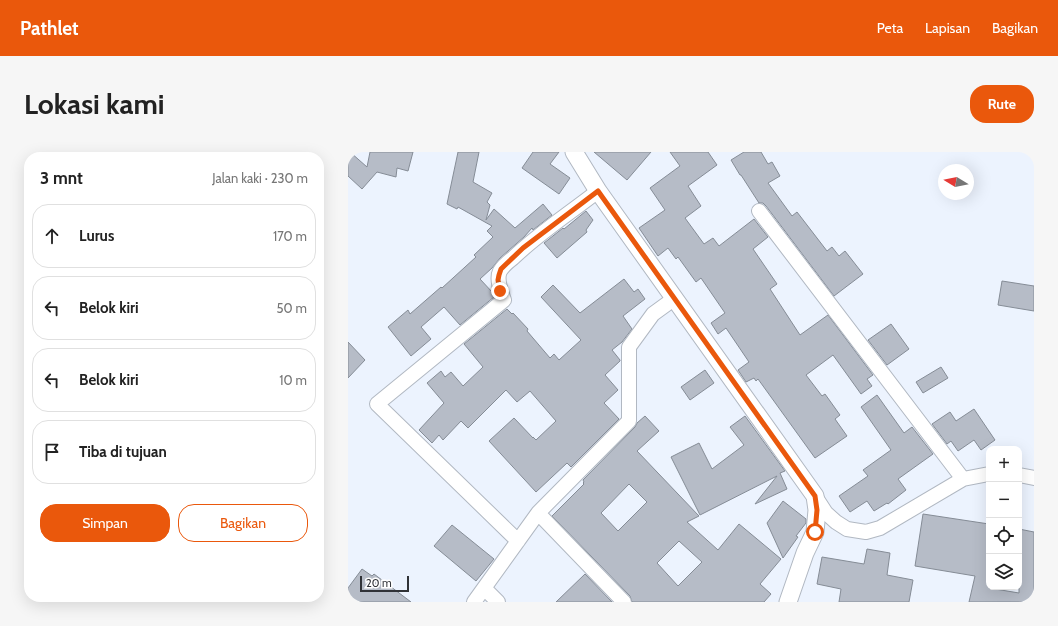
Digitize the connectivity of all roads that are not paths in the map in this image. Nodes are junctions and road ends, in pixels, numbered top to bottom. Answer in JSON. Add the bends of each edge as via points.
{"nodes":[{"id":1,"x":574,"y":152,"type":"edge"},
{"id":2,"x":598,"y":191,"type":"junction"},
{"id":3,"x":758,"y":211,"type":"dead end"},
{"id":4,"x":675,"y":298,"type":"junction"},
{"id":5,"x":986,"y":475,"type":"edge"},
{"id":6,"x":1022,"y":476,"type":"edge"},
{"id":7,"x":1034,"y":478,"type":"edge"},
{"id":8,"x":963,"y":479,"type":"junction"},
{"id":9,"x":815,"y":496,"type":"junction"},
{"id":10,"x":538,"y":513,"type":"junction"},
{"id":11,"x":518,"y":541,"type":"junction"},
{"id":12,"x":484,"y":588,"type":"junction"},
{"id":13,"x":474,"y":602,"type":"edge"},
{"id":14,"x":498,"y":602,"type":"edge"},
{"id":15,"x":624,"y":602,"type":"edge"},
{"id":16,"x":788,"y":602,"type":"edge"}],
"edges":[{"from":1,"to":2,"type":"street"},
{"from":2,"to":4,"type":"street"},
{"from":2,"to":11,"type":"street","via":[[523,248],[501,269],[498,280],[504,300],[377,404]]},
{"from":3,"to":8,"type":"street"},
{"from":4,"to":9,"type":"street"},
{"from":4,"to":10,"type":"street","via":[[653,314],[629,347],[629,420]]},
{"from":5,"to":8,"type":"street"},
{"from":6,"to":7,"type":"street"},
{"from":8,"to":9,"type":"street","via":[[880,528],[866,532],[847,529],[836,522],[826,513]]},
{"from":9,"to":16,"type":"street","via":[[815,532]]},
{"from":10,"to":11,"type":"street"},
{"from":10,"to":15,"type":"street"},
{"from":11,"to":12,"type":"street"},
{"from":12,"to":13,"type":"street"},
{"from":12,"to":14,"type":"street"}]}
